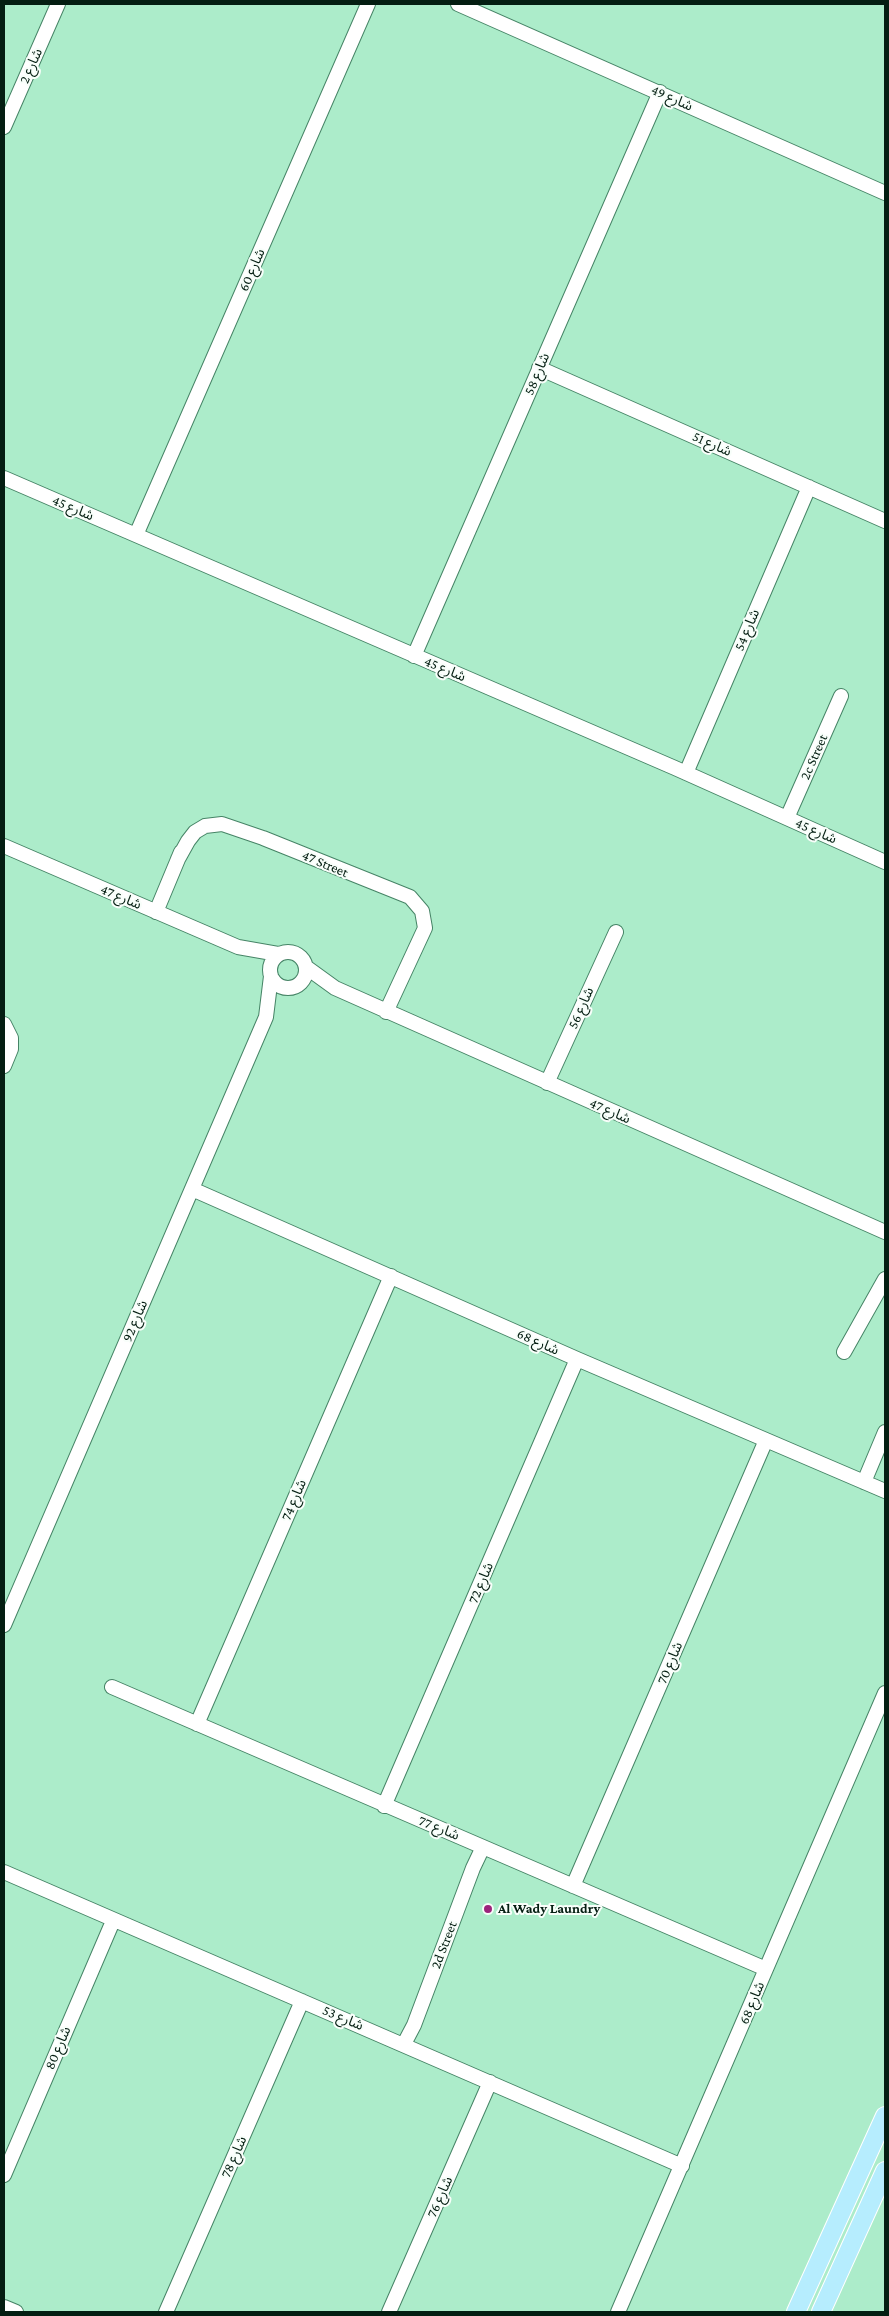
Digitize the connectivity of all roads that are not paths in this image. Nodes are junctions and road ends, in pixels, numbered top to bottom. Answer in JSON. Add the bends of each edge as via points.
{"nodes":[{"id":1,"x":58,"y":4,"type":"edge"},
{"id":2,"x":368,"y":4,"type":"edge"},
{"id":3,"x":458,"y":4,"type":"edge"},
{"id":4,"x":660,"y":92,"type":"junction"},
{"id":5,"x":4,"y":127,"type":"edge"},
{"id":6,"x":885,"y":193,"type":"edge"},
{"id":7,"x":539,"y":368,"type":"junction"},
{"id":8,"x":4,"y":478,"type":"edge"},
{"id":9,"x":809,"y":487,"type":"junction"},
{"id":10,"x":885,"y":520,"type":"edge"},
{"id":11,"x":136,"y":535,"type":"junction"},
{"id":12,"x":414,"y":656,"type":"junction"},
{"id":13,"x":841,"y":696,"type":"dead end"},
{"id":14,"x":686,"y":773,"type":"junction"},
{"id":15,"x":787,"y":818,"type":"junction"},
{"id":16,"x":4,"y":846,"type":"edge"},
{"id":17,"x":885,"y":862,"type":"edge"},
{"id":18,"x":156,"y":912,"type":"junction"},
{"id":19,"x":616,"y":932,"type":"dead end"},
{"id":20,"x":238,"y":948,"type":"junction"},
{"id":21,"x":278,"y":954,"type":"junction"},
{"id":22,"x":306,"y":967,"type":"junction"},
{"id":23,"x":270,"y":974,"type":"junction"},
{"id":24,"x":294,"y":987,"type":"junction"},
{"id":25,"x":335,"y":988,"type":"junction"},
{"id":26,"x":386,"y":1012,"type":"junction"},
{"id":27,"x":266,"y":1017,"type":"junction"},
{"id":28,"x":4,"y":1024,"type":"edge"},
{"id":29,"x":4,"y":1066,"type":"edge"},
{"id":30,"x":547,"y":1084,"type":"junction"},
{"id":31,"x":192,"y":1189,"type":"junction"},
{"id":32,"x":885,"y":1232,"type":"edge"},
{"id":33,"x":391,"y":1276,"type":"junction"},
{"id":34,"x":885,"y":1279,"type":"edge"},
{"id":35,"x":844,"y":1352,"type":"dead end"},
{"id":36,"x":577,"y":1359,"type":"junction"},
{"id":37,"x":885,"y":1432,"type":"edge"},
{"id":38,"x":766,"y":1440,"type":"junction"},
{"id":39,"x":864,"y":1482,"type":"junction"},
{"id":40,"x":885,"y":1491,"type":"edge"},
{"id":41,"x":4,"y":1624,"type":"edge"},
{"id":42,"x":112,"y":1687,"type":"dead end"},
{"id":43,"x":885,"y":1692,"type":"edge"},
{"id":44,"x":197,"y":1724,"type":"junction"},
{"id":45,"x":384,"y":1806,"type":"junction"},
{"id":46,"x":484,"y":1847,"type":"junction"},
{"id":47,"x":4,"y":1872,"type":"edge"},
{"id":48,"x":573,"y":1886,"type":"junction"},
{"id":49,"x":113,"y":1921,"type":"junction"},
{"id":50,"x":766,"y":1970,"type":"junction"},
{"id":51,"x":302,"y":2001,"type":"junction"},
{"id":52,"x":404,"y":2044,"type":"junction"},
{"id":53,"x":490,"y":2082,"type":"junction"},
{"id":54,"x":885,"y":2116,"type":"edge"},
{"id":55,"x":682,"y":2166,"type":"junction"},
{"id":56,"x":885,"y":2171,"type":"edge"},
{"id":57,"x":4,"y":2175,"type":"edge"},
{"id":58,"x":4,"y":2307,"type":"edge"},
{"id":59,"x":16,"y":2312,"type":"edge"},
{"id":60,"x":166,"y":2312,"type":"edge"},
{"id":61,"x":389,"y":2312,"type":"edge"},
{"id":62,"x":618,"y":2312,"type":"edge"},
{"id":63,"x":796,"y":2312,"type":"edge"},
{"id":64,"x":821,"y":2312,"type":"edge"}],
"edges":[{"from":1,"to":5,"type":"street","name":"شارع 2"},
{"from":2,"to":11,"type":"street","name":"شارع 60"},
{"from":3,"to":4,"type":"street","name":"شارع 49"},
{"from":4,"to":6,"type":"street","name":"شارع 49"},
{"from":4,"to":7,"type":"street","name":"شارع 58"},
{"from":7,"to":9,"type":"street","name":"شارع 51"},
{"from":7,"to":12,"type":"street","name":"شارع 58"},
{"from":8,"to":11,"type":"street","name":"شارع 45"},
{"from":9,"to":10,"type":"street","name":"شارع 51"},
{"from":9,"to":14,"type":"street","name":"شارع 54"},
{"from":11,"to":12,"type":"street","name":"شارع 45"},
{"from":12,"to":14,"type":"street","name":"شارع 45"},
{"from":13,"to":15,"type":"street","name":"2c Street"},
{"from":14,"to":15,"type":"street","name":"شارع 45"},
{"from":15,"to":17,"type":"street","name":"شارع 45"},
{"from":16,"to":18,"type":"street","name":"شارع 47"},
{"from":18,"to":20,"type":"street","name":"شارع 47"},
{"from":18,"to":26,"type":"street","name":"47 Street","via":[[191,836],[211,824],[228,825],[386,889],[407,902],[417,918],[418,930],[409,960]]},
{"from":19,"to":30,"type":"street","name":"شارع 56"},
{"from":20,"to":21,"type":"street","name":"شارع 47"},
{"from":20,"to":23,"type":"street","name":"شارع 47"},
{"from":21,"to":22,"type":"street","via":[[296,953]]},
{"from":21,"to":23,"type":"street","via":[[271,963]]},
{"from":22,"to":24,"type":"street","via":[[304,979]]},
{"from":22,"to":25,"type":"street","name":"شارع 47"},
{"from":23,"to":24,"type":"street","via":[[280,986]]},
{"from":23,"to":27,"type":"street","name":"شارع 92"},
{"from":24,"to":25,"type":"street","name":"شارع 47"},
{"from":24,"to":27,"type":"street","name":"شارع 92"},
{"from":25,"to":26,"type":"street","name":"شارع 47"},
{"from":26,"to":30,"type":"street","name":"شارع 47"},
{"from":27,"to":31,"type":"street","name":"شارع 92"},
{"from":28,"to":29,"type":"street","via":[[11,1038],[11,1049]]},
{"from":30,"to":32,"type":"street","name":"شارع 47"},
{"from":31,"to":33,"type":"street","name":"شارع 68"},
{"from":31,"to":41,"type":"street","name":"شارع 92"},
{"from":33,"to":36,"type":"street","name":"شارع 68"},
{"from":33,"to":44,"type":"street","name":"شارع 74"},
{"from":34,"to":35,"type":"street"},
{"from":36,"to":38,"type":"street","name":"شارع 68"},
{"from":36,"to":45,"type":"street","name":"شارع 72"},
{"from":37,"to":39,"type":"street"},
{"from":38,"to":39,"type":"street","name":"شارع 68"},
{"from":38,"to":48,"type":"street","name":"شارع 70"},
{"from":39,"to":40,"type":"street","name":"شارع 68"},
{"from":42,"to":44,"type":"street","name":"شارع 77"},
{"from":43,"to":50,"type":"street","name":"شارع 68"},
{"from":44,"to":45,"type":"street","name":"شارع 77"},
{"from":45,"to":46,"type":"street","name":"شارع 77"},
{"from":46,"to":48,"type":"street","name":"شارع 77"},
{"from":46,"to":52,"type":"street","name":"2d Street"},
{"from":47,"to":49,"type":"street","name":"شارع 53"},
{"from":48,"to":50,"type":"street","name":"شارع 77"},
{"from":49,"to":51,"type":"street","name":"شارع 53"},
{"from":49,"to":57,"type":"street","name":"شارع 80"},
{"from":50,"to":55,"type":"street","name":"شارع 68"},
{"from":51,"to":52,"type":"street","name":"شارع 53"},
{"from":51,"to":60,"type":"street","name":"شارع 78"},
{"from":52,"to":53,"type":"street","name":"شارع 53"},
{"from":53,"to":55,"type":"street","name":"شارع 53"},
{"from":53,"to":61,"type":"street","name":"شارع 76"},
{"from":54,"to":63,"type":"main road"},
{"from":55,"to":62,"type":"street","name":"شارع 68"},
{"from":56,"to":64,"type":"main road"},
{"from":58,"to":59,"type":"street"}]}
